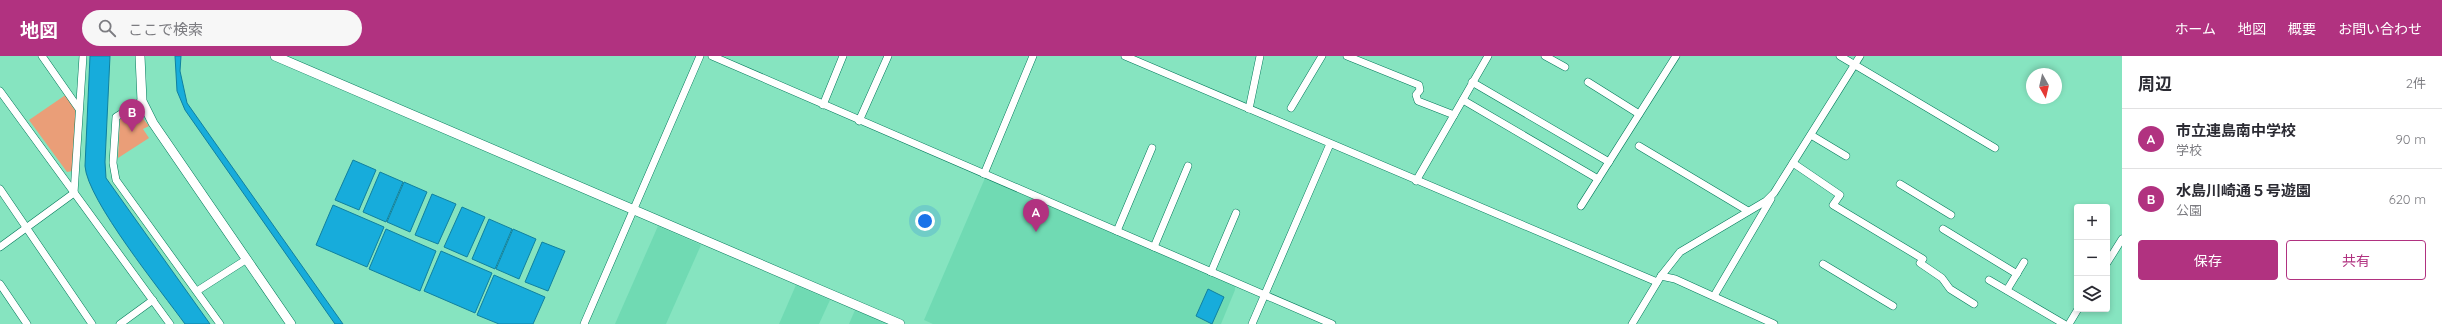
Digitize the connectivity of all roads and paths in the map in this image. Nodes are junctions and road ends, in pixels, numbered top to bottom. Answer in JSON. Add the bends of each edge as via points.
{"nodes":[{"id":1,"x":42,"y":56,"type":"edge"},
{"id":2,"x":82,"y":56,"type":"edge"},
{"id":3,"x":140,"y":56,"type":"edge"},
{"id":4,"x":275,"y":56,"type":"edge"},
{"id":5,"x":700,"y":56,"type":"edge"},
{"id":6,"x":712,"y":56,"type":"edge"},
{"id":7,"x":844,"y":56,"type":"edge"},
{"id":8,"x":888,"y":56,"type":"edge"},
{"id":9,"x":1033,"y":56,"type":"edge"},
{"id":10,"x":1125,"y":56,"type":"edge"},
{"id":11,"x":1260,"y":56,"type":"edge"},
{"id":12,"x":1322,"y":56,"type":"edge"},
{"id":13,"x":1347,"y":56,"type":"edge"},
{"id":14,"x":1488,"y":56,"type":"edge"},
{"id":15,"x":1545,"y":56,"type":"edge"},
{"id":16,"x":1676,"y":56,"type":"edge"},
{"id":17,"x":1840,"y":56,"type":"edge"},
{"id":18,"x":1860,"y":56,"type":"edge"},
{"id":19,"x":1856,"y":65,"type":"junction"},
{"id":20,"x":1565,"y":67,"type":"dead end"},
{"id":21,"x":1472,"y":82,"type":"junction"},
{"id":22,"x":1588,"y":82,"type":"dead end"},
{"id":23,"x":0,"y":91,"type":"edge"},
{"id":24,"x":1463,"y":100,"type":"junction"},
{"id":25,"x":142,"y":101,"type":"junction"},
{"id":26,"x":823,"y":105,"type":"junction"},
{"id":27,"x":1291,"y":108,"type":"dead end"},
{"id":28,"x":79,"y":109,"type":"junction"},
{"id":29,"x":1249,"y":109,"type":"junction"},
{"id":30,"x":1639,"y":114,"type":"junction"},
{"id":31,"x":1454,"y":115,"type":"junction"},
{"id":32,"x":859,"y":121,"type":"junction"},
{"id":33,"x":1811,"y":135,"type":"junction"},
{"id":34,"x":1330,"y":144,"type":"junction"},
{"id":35,"x":1639,"y":146,"type":"dead end"},
{"id":36,"x":1152,"y":148,"type":"dead end"},
{"id":37,"x":1994,"y":148,"type":"dead end"},
{"id":38,"x":1846,"y":156,"type":"dead end"},
{"id":39,"x":1609,"y":162,"type":"junction"},
{"id":40,"x":1793,"y":163,"type":"junction"},
{"id":41,"x":1188,"y":166,"type":"dead end"},
{"id":42,"x":984,"y":174,"type":"junction"},
{"id":43,"x":1598,"y":179,"type":"junction"},
{"id":44,"x":1416,"y":181,"type":"junction"},
{"id":45,"x":1900,"y":184,"type":"dead end"},
{"id":46,"x":0,"y":189,"type":"edge"},
{"id":47,"x":74,"y":193,"type":"junction"},
{"id":48,"x":1774,"y":193,"type":"junction"},
{"id":49,"x":1581,"y":206,"type":"dead end"},
{"id":50,"x":634,"y":210,"type":"junction"},
{"id":51,"x":1748,"y":211,"type":"junction"},
{"id":52,"x":1236,"y":213,"type":"dead end"},
{"id":53,"x":1951,"y":215,"type":"dead end"},
{"id":54,"x":27,"y":227,"type":"junction"},
{"id":55,"x":1943,"y":229,"type":"dead end"},
{"id":56,"x":1117,"y":231,"type":"junction"},
{"id":57,"x":2122,"y":239,"type":"edge"},
{"id":58,"x":0,"y":247,"type":"edge"},
{"id":59,"x":1154,"y":247,"type":"junction"},
{"id":60,"x":2110,"y":258,"type":"edge"},
{"id":61,"x":247,"y":260,"type":"junction"},
{"id":62,"x":2024,"y":262,"type":"dead end"},
{"id":63,"x":1823,"y":264,"type":"dead end"},
{"id":64,"x":1211,"y":272,"type":"junction"},
{"id":65,"x":2017,"y":274,"type":"junction"},
{"id":66,"x":1659,"y":279,"type":"junction"},
{"id":67,"x":1989,"y":280,"type":"dead end"},
{"id":68,"x":0,"y":284,"type":"edge"},
{"id":69,"x":2007,"y":290,"type":"junction"},
{"id":70,"x":197,"y":291,"type":"junction"},
{"id":71,"x":1264,"y":295,"type":"junction"},
{"id":72,"x":1714,"y":296,"type":"junction"},
{"id":73,"x":153,"y":300,"type":"junction"},
{"id":74,"x":1974,"y":304,"type":"dead end"},
{"id":75,"x":1893,"y":306,"type":"dead end"},
{"id":76,"x":2076,"y":312,"type":"edge"},
{"id":77,"x":27,"y":324,"type":"edge"},
{"id":78,"x":92,"y":324,"type":"edge"},
{"id":79,"x":120,"y":324,"type":"edge"},
{"id":80,"x":170,"y":324,"type":"edge"},
{"id":81,"x":220,"y":324,"type":"edge"},
{"id":82,"x":291,"y":324,"type":"edge"},
{"id":83,"x":584,"y":324,"type":"edge"},
{"id":84,"x":900,"y":324,"type":"edge"},
{"id":85,"x":1252,"y":324,"type":"edge"},
{"id":86,"x":1332,"y":324,"type":"edge"},
{"id":87,"x":1632,"y":324,"type":"edge"},
{"id":88,"x":1774,"y":324,"type":"edge"},
{"id":89,"x":2064,"y":324,"type":"edge"},
{"id":90,"x":2069,"y":324,"type":"edge"}],
"edges":[{"from":1,"to":28,"type":"street"},
{"from":2,"to":28,"type":"street"},
{"from":3,"to":25,"type":"street"},
{"from":4,"to":50,"type":"street"},
{"from":5,"to":50,"type":"street"},
{"from":6,"to":26,"type":"street"},
{"from":7,"to":26,"type":"street"},
{"from":8,"to":32,"type":"street"},
{"from":9,"to":42,"type":"street"},
{"from":10,"to":29,"type":"street"},
{"from":11,"to":29,"type":"street"},
{"from":12,"to":27,"type":"street"},
{"from":13,"to":31,"type":"street","via":[[1419,85],[1420,90],[1416,95],[1418,101]]},
{"from":14,"to":21,"type":"street"},
{"from":15,"to":20,"type":"street"},
{"from":16,"to":30,"type":"street"},
{"from":17,"to":19,"type":"street"},
{"from":18,"to":19,"type":"street"},
{"from":19,"to":33,"type":"street"},
{"from":19,"to":37,"type":"street"},
{"from":21,"to":24,"type":"street"},
{"from":21,"to":39,"type":"street"},
{"from":22,"to":30,"type":"street"},
{"from":23,"to":47,"type":"street"},
{"from":24,"to":31,"type":"street"},
{"from":24,"to":43,"type":"street"},
{"from":25,"to":61,"type":"street","via":[[153,123]]},
{"from":25,"to":70,"type":"street","via":[[116,117],[116,180]]},
{"from":26,"to":32,"type":"street"},
{"from":28,"to":47,"type":"street"},
{"from":29,"to":34,"type":"street"},
{"from":30,"to":39,"type":"street"},
{"from":31,"to":44,"type":"street"},
{"from":32,"to":42,"type":"street"},
{"from":33,"to":38,"type":"street"},
{"from":33,"to":40,"type":"street"},
{"from":34,"to":44,"type":"street"},
{"from":34,"to":71,"type":"street"},
{"from":35,"to":51,"type":"street"},
{"from":36,"to":56,"type":"street"},
{"from":39,"to":43,"type":"street"},
{"from":40,"to":48,"type":"street"},
{"from":40,"to":74,"type":"street","via":[[1840,195],[1833,205],[1922,261],[1942,278],[1950,290]]},
{"from":41,"to":59,"type":"street"},
{"from":42,"to":56,"type":"street"},
{"from":43,"to":49,"type":"street"},
{"from":44,"to":66,"type":"street"},
{"from":45,"to":53,"type":"street"},
{"from":46,"to":54,"type":"street"},
{"from":47,"to":54,"type":"street"},
{"from":47,"to":73,"type":"street"},
{"from":48,"to":51,"type":"street"},
{"from":48,"to":72,"type":"street"},
{"from":50,"to":83,"type":"street"},
{"from":50,"to":84,"type":"street"},
{"from":51,"to":66,"type":"street","via":[[1680,252]]},
{"from":52,"to":64,"type":"street"},
{"from":54,"to":58,"type":"street"},
{"from":54,"to":78,"type":"street"},
{"from":55,"to":65,"type":"street"},
{"from":56,"to":59,"type":"street"},
{"from":57,"to":60,"type":"street"},
{"from":59,"to":64,"type":"street"},
{"from":61,"to":70,"type":"street"},
{"from":61,"to":82,"type":"street"},
{"from":62,"to":65,"type":"street"},
{"from":63,"to":75,"type":"street"},
{"from":64,"to":71,"type":"street"},
{"from":65,"to":69,"type":"street"},
{"from":66,"to":72,"type":"street","via":[[1675,279]]},
{"from":66,"to":87,"type":"street"},
{"from":67,"to":69,"type":"street"},
{"from":68,"to":77,"type":"street"},
{"from":69,"to":89,"type":"street"},
{"from":70,"to":81,"type":"street"},
{"from":71,"to":85,"type":"street"},
{"from":71,"to":86,"type":"street"},
{"from":72,"to":88,"type":"street"},
{"from":73,"to":79,"type":"street"},
{"from":73,"to":80,"type":"street"},
{"from":76,"to":90,"type":"street"}]}
